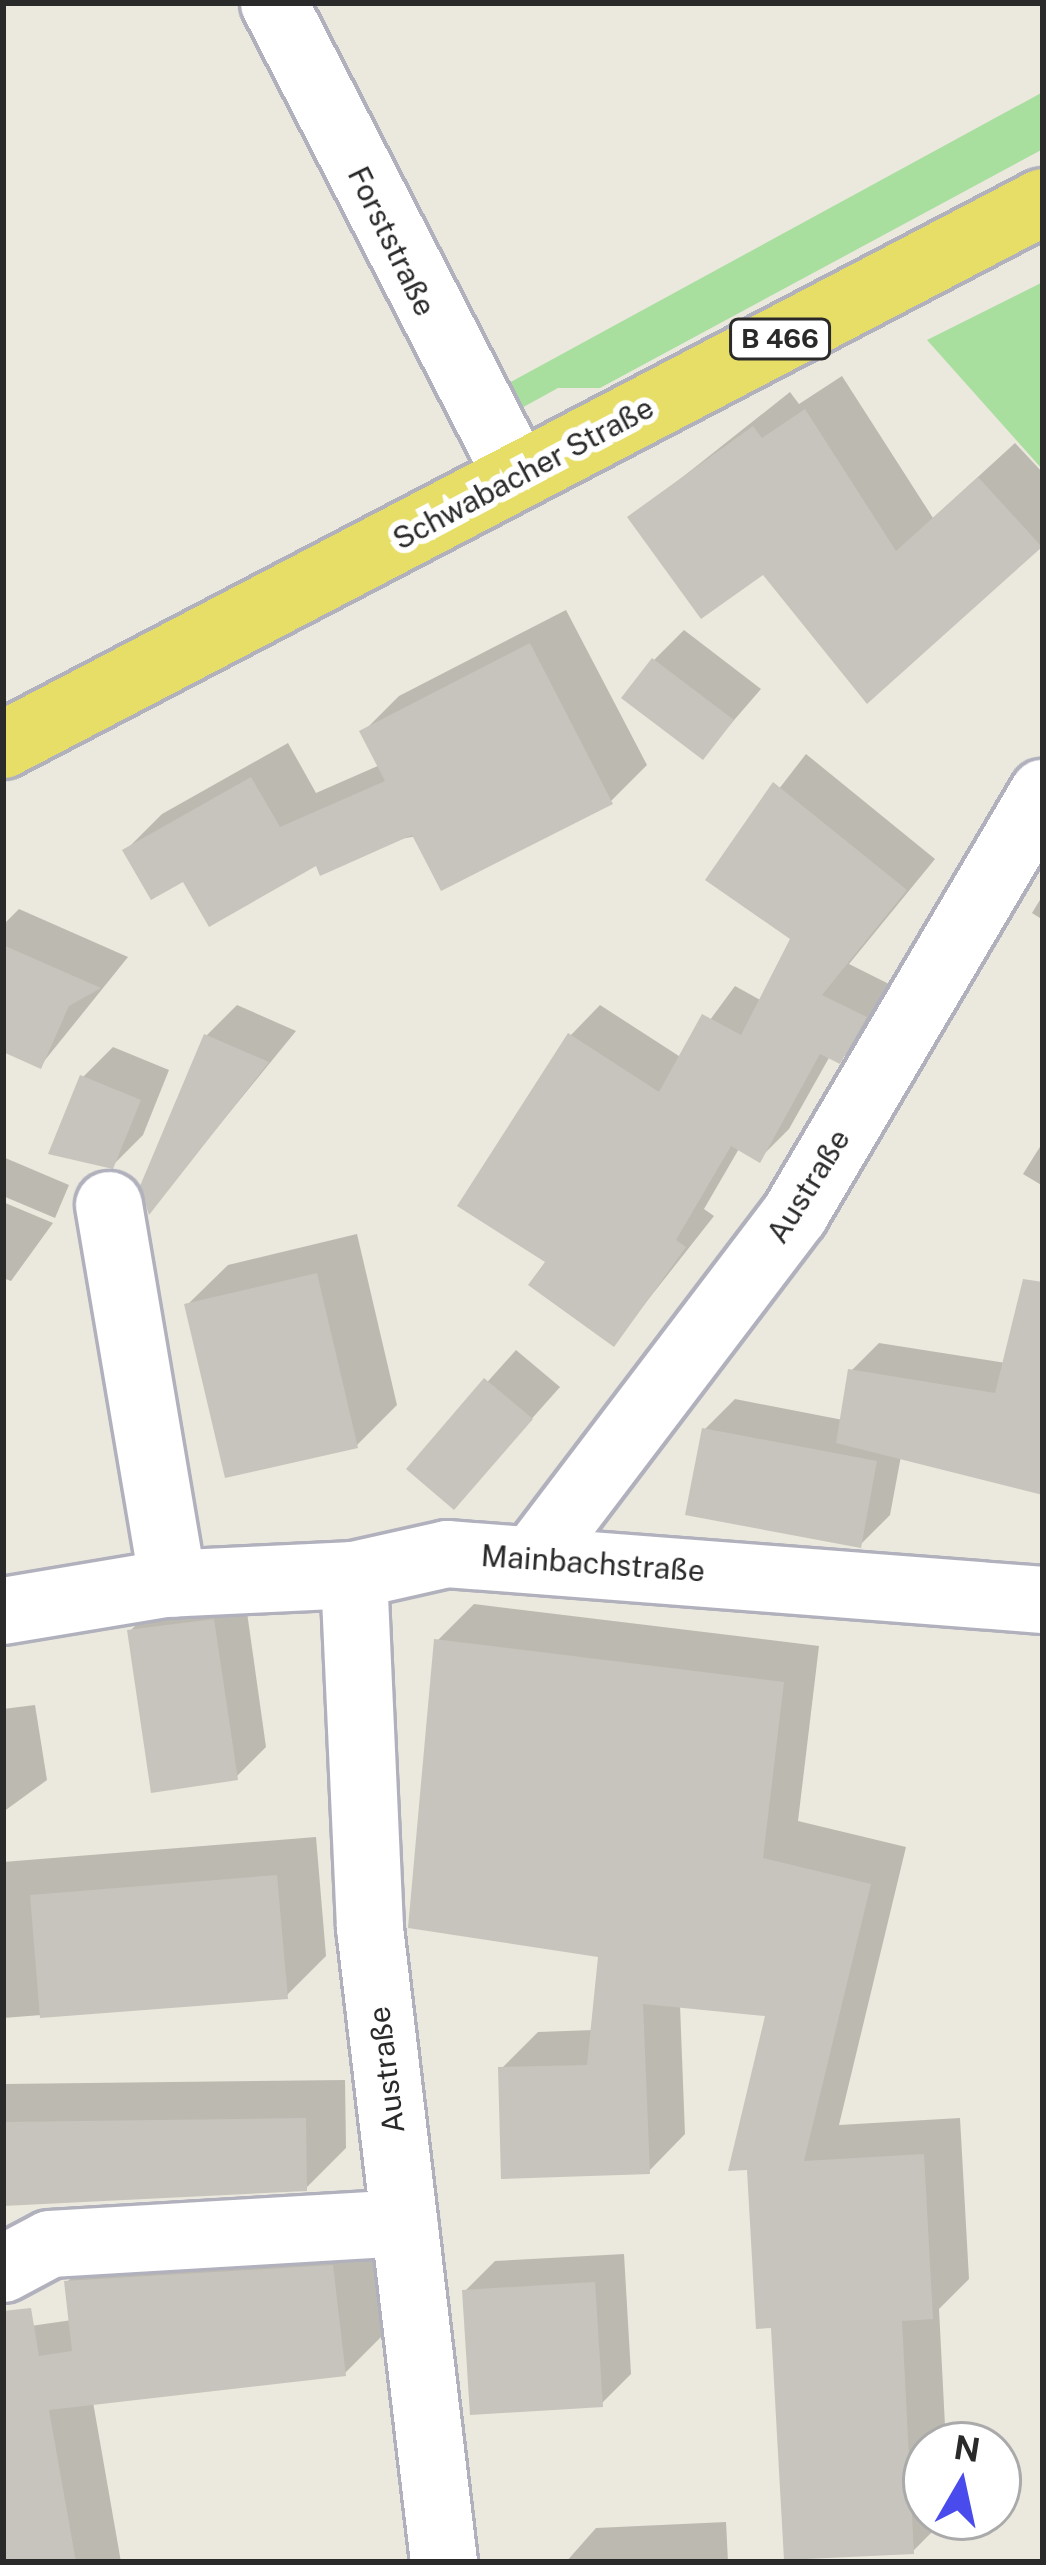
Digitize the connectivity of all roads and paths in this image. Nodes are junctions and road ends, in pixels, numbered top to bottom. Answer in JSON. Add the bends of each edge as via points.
{"nodes":[{"id":1,"x":274,"y":3,"type":"edge"},
{"id":2,"x":1043,"y":202,"type":"edge"},
{"id":3,"x":517,"y":476,"type":"junction"},
{"id":4,"x":3,"y":745,"type":"edge"},
{"id":5,"x":1043,"y":793,"type":"edge"},
{"id":6,"x":109,"y":1205,"type":"dead end"},
{"id":7,"x":537,"y":1554,"type":"junction"},
{"id":8,"x":354,"y":1575,"type":"junction"},
{"id":9,"x":173,"y":1584,"type":"junction"},
{"id":10,"x":1043,"y":1600,"type":"edge"},
{"id":11,"x":3,"y":1611,"type":"edge"},
{"id":12,"x":404,"y":2223,"type":"junction"},
{"id":13,"x":3,"y":2269,"type":"edge"},
{"id":14,"x":444,"y":2562,"type":"edge"}],
"edges":[{"from":1,"to":3,"type":"street","name":"Forststraße"},
{"from":2,"to":3,"type":"main road","name":"Schwabacher Straße","number":"B 466"},
{"from":3,"to":4,"type":"main road","name":"Schwabacher Straße","number":"B 466"},
{"from":5,"to":7,"type":"street","name":"Austraße","via":[[795,1214]]},
{"from":6,"to":9,"type":"street"},
{"from":7,"to":8,"type":"street","name":"Mainbachstraße","via":[[447,1554]]},
{"from":7,"to":10,"type":"street","name":"Mainbachstraße"},
{"from":8,"to":9,"type":"street","name":"Mainbachstraße"},
{"from":8,"to":12,"type":"street","name":"Austraße","via":[[370,1928]]},
{"from":9,"to":11,"type":"street","name":"Mainbachstraße"},
{"from":12,"to":13,"type":"street","via":[[50,2244]]},
{"from":12,"to":14,"type":"street","name":"Austraße"}]}
